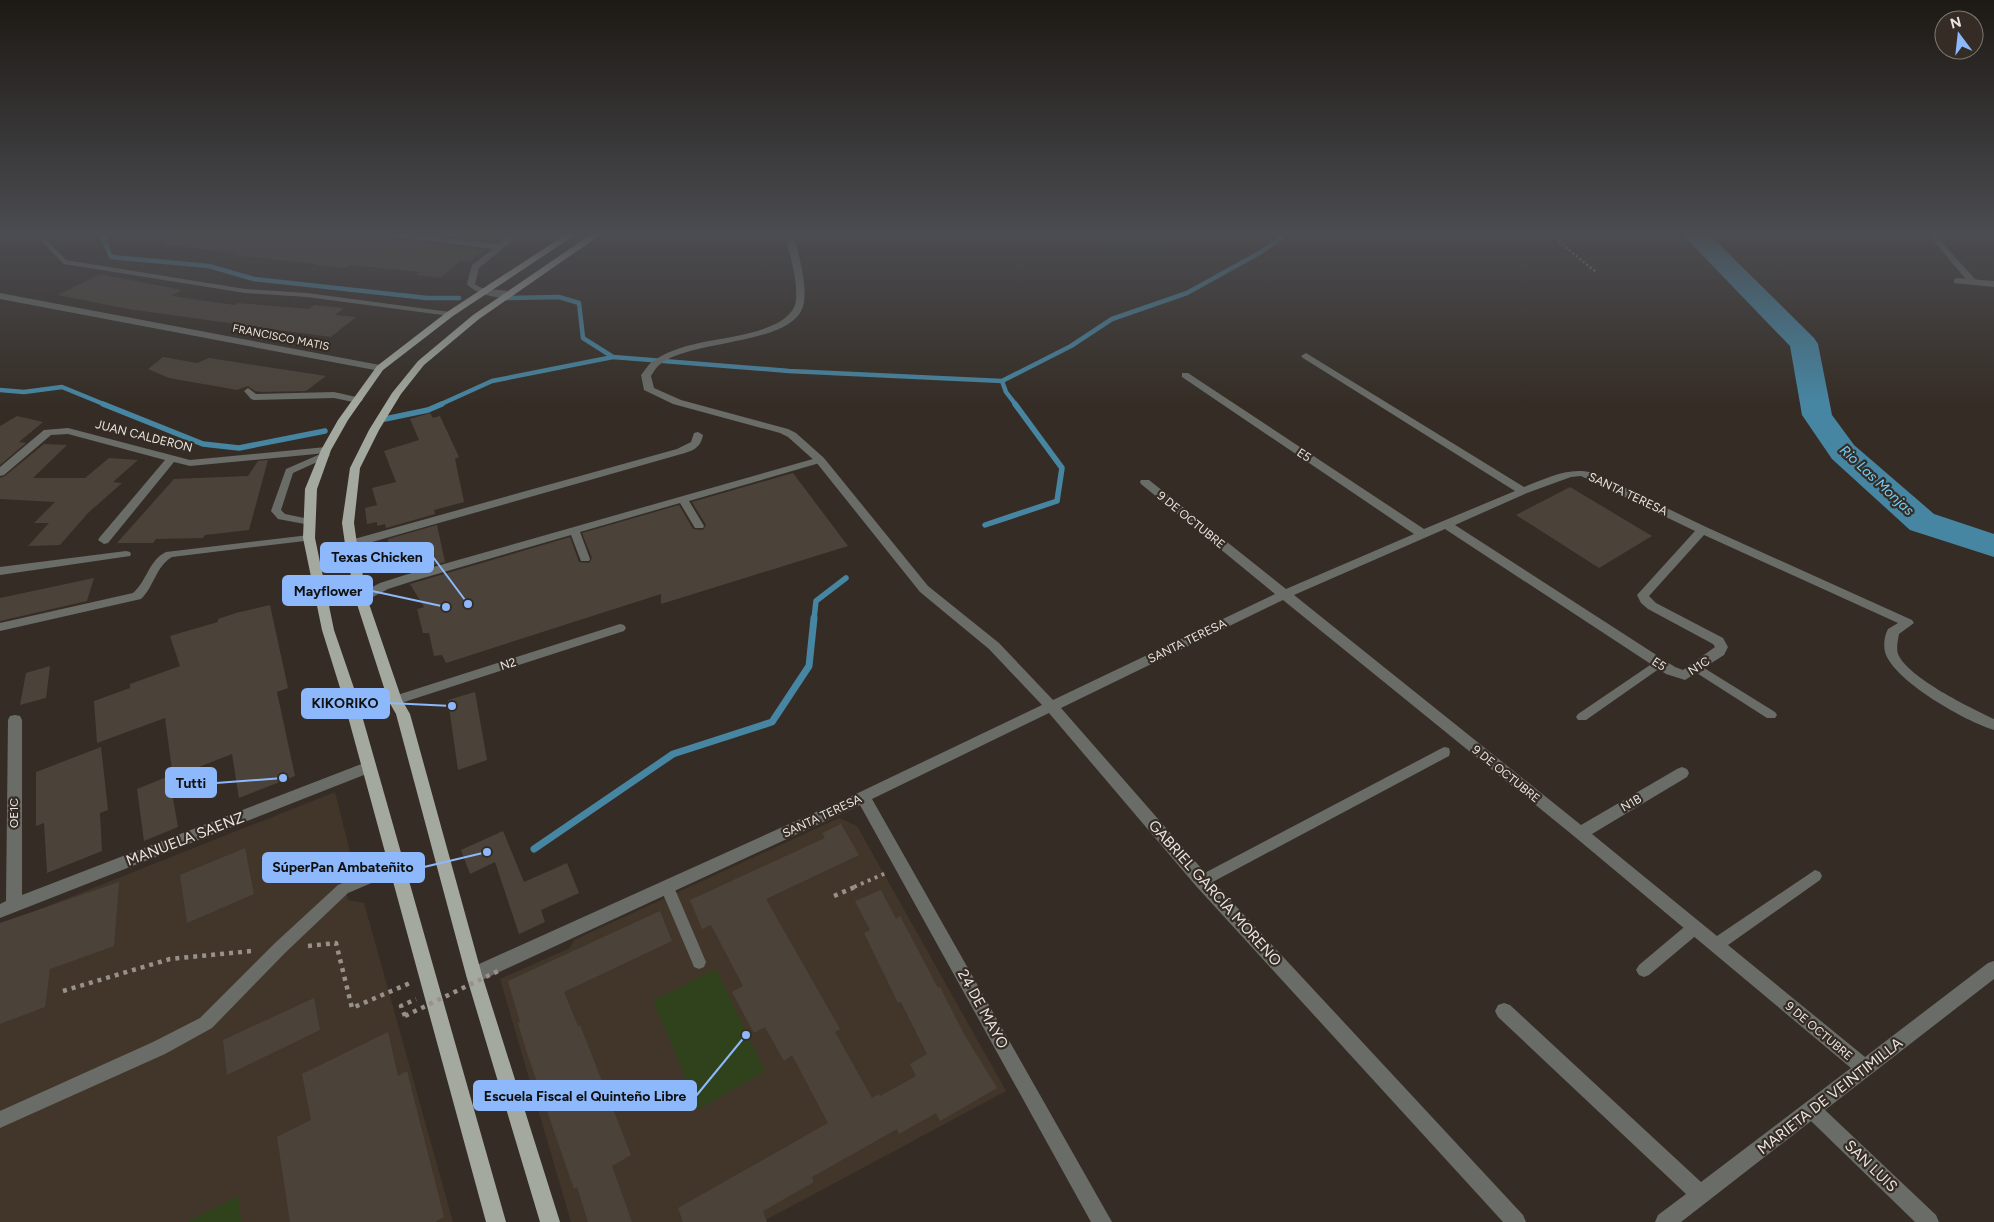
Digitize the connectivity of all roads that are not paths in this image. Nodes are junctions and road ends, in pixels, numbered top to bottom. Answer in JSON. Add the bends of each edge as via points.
{"nodes":[{"id":1,"x":239,"y":290,"type":"edge"},
{"id":2,"x":480,"y":290,"type":"edge"},
{"id":3,"x":488,"y":290,"type":"edge"},
{"id":4,"x":515,"y":290,"type":"edge"},
{"id":5,"x":798,"y":290,"type":"edge"},
{"id":6,"x":485,"y":292,"type":"junction"},
{"id":7,"x":510,"y":294,"type":"junction"},
{"id":8,"x":0,"y":296,"type":"edge"},
{"id":9,"x":450,"y":314,"type":"junction"},
{"id":10,"x":1306,"y":356,"type":"dead end"},
{"id":11,"x":380,"y":368,"type":"junction"},
{"id":12,"x":1185,"y":375,"type":"dead end"},
{"id":13,"x":248,"y":391,"type":"dead end"},
{"id":14,"x":358,"y":400,"type":"junction"},
{"id":15,"x":698,"y":435,"type":"dead end"},
{"id":16,"x":326,"y":452,"type":"junction"},
{"id":17,"x":171,"y":459,"type":"junction"},
{"id":18,"x":820,"y":460,"type":"junction"},
{"id":19,"x":0,"y":473,"type":"edge"},
{"id":20,"x":1145,"y":482,"type":"dead end"},
{"id":21,"x":1522,"y":491,"type":"junction"},
{"id":22,"x":683,"y":500,"type":"junction"},
{"id":23,"x":310,"y":522,"type":"junction"},
{"id":24,"x":1447,"y":524,"type":"junction"},
{"id":25,"x":699,"y":526,"type":"dead end"},
{"id":26,"x":574,"y":530,"type":"junction"},
{"id":27,"x":1702,"y":530,"type":"junction"},
{"id":28,"x":1423,"y":534,"type":"junction"},
{"id":29,"x":308,"y":538,"type":"junction"},
{"id":30,"x":104,"y":540,"type":"dead end"},
{"id":31,"x":351,"y":544,"type":"junction"},
{"id":32,"x":126,"y":554,"type":"dead end"},
{"id":33,"x":585,"y":559,"type":"dead end"},
{"id":34,"x":0,"y":571,"type":"edge"},
{"id":35,"x":1283,"y":595,"type":"junction"},
{"id":36,"x":361,"y":598,"type":"junction"},
{"id":37,"x":0,"y":627,"type":"edge"},
{"id":38,"x":620,"y":628,"type":"dead end"},
{"id":39,"x":1659,"y":663,"type":"junction"},
{"id":40,"x":1696,"y":667,"type":"junction"},
{"id":41,"x":1671,"y":672,"type":"joint"},
{"id":42,"x":395,"y":700,"type":"junction"},
{"id":43,"x":1051,"y":706,"type":"junction"},
{"id":44,"x":1771,"y":715,"type":"dead end"},
{"id":45,"x":1582,"y":717,"type":"dead end"},
{"id":46,"x":15,"y":720,"type":"dead end"},
{"id":47,"x":1994,"y":725,"type":"edge"},
{"id":48,"x":1444,"y":752,"type":"dead end"},
{"id":49,"x":369,"y":767,"type":"junction"},
{"id":50,"x":1682,"y":773,"type":"dead end"},
{"id":51,"x":864,"y":797,"type":"junction"},
{"id":52,"x":1580,"y":833,"type":"junction"},
{"id":53,"x":397,"y":866,"type":"junction"},
{"id":54,"x":1815,"y":876,"type":"dead end"},
{"id":55,"x":1202,"y":881,"type":"junction"},
{"id":56,"x":667,"y":887,"type":"junction"},
{"id":57,"x":7,"y":908,"type":"edge"},
{"id":58,"x":1694,"y":928,"type":"junction"},
{"id":59,"x":1716,"y":945,"type":"junction"},
{"id":60,"x":699,"y":962,"type":"dead end"},
{"id":61,"x":1994,"y":969,"type":"edge"},
{"id":62,"x":1644,"y":970,"type":"dead end"},
{"id":63,"x":474,"y":975,"type":"junction"},
{"id":64,"x":1504,"y":1011,"type":"dead end"},
{"id":65,"x":1866,"y":1069,"type":"junction"},
{"id":66,"x":1812,"y":1110,"type":"junction"},
{"id":67,"x":0,"y":1120,"type":"edge"},
{"id":68,"x":1702,"y":1195,"type":"junction"},
{"id":69,"x":496,"y":1222,"type":"edge"},
{"id":70,"x":550,"y":1222,"type":"edge"},
{"id":71,"x":1102,"y":1222,"type":"edge"},
{"id":72,"x":1516,"y":1222,"type":"edge"},
{"id":73,"x":1665,"y":1222,"type":"edge"},
{"id":74,"x":1929,"y":1222,"type":"edge"}],
"edges":[{"from":1,"to":9,"type":"lane","via":[[307,295]]},
{"from":2,"to":6,"type":"street"},
{"from":3,"to":6,"type":"main road"},
{"from":4,"to":7,"type":"main road"},
{"from":5,"to":18,"type":"street","via":[[800,300],[792,316],[775,328],[670,354],[653,365],[645,381],[649,390],[677,402],[784,431]]},
{"from":6,"to":7,"type":"street"},
{"from":6,"to":9,"type":"main road"},
{"from":7,"to":31,"type":"main road","via":[[476,317],[421,363],[397,393],[355,468],[348,523]]},
{"from":8,"to":11,"type":"street","name":"FRANCISCO MATIS"},
{"from":9,"to":11,"type":"main road"},
{"from":10,"to":21,"type":"street"},
{"from":11,"to":14,"type":"main road"},
{"from":12,"to":28,"type":"street","name":"E5"},
{"from":13,"to":14,"type":"lane","via":[[254,398],[334,395]]},
{"from":14,"to":16,"type":"main road"},
{"from":15,"to":31,"type":"street","via":[[694,447]]},
{"from":16,"to":17,"type":"street","name":"JUAN CALDERON","via":[[190,464]]},
{"from":16,"to":23,"type":"main road","via":[[311,490]]},
{"from":16,"to":23,"type":"lane","via":[[289,471],[276,511],[282,517]]},
{"from":17,"to":19,"type":"street","name":"JUAN CALDERON","via":[[68,431],[48,432]]},
{"from":17,"to":30,"type":"street"},
{"from":18,"to":22,"type":"lane"},
{"from":18,"to":43,"type":"street","name":"GABRIEL GARCÍA MORENO","via":[[924,589],[994,646]]},
{"from":20,"to":35,"type":"street","name":"9 DE OCTUBRE"},
{"from":21,"to":24,"type":"street","name":"SANTA TERESA"},
{"from":21,"to":27,"type":"street","name":"SANTA TERESA","via":[[1569,474],[1581,473]]},
{"from":22,"to":25,"type":"lane"},
{"from":22,"to":26,"type":"lane"},
{"from":23,"to":29,"type":"main road"},
{"from":24,"to":28,"type":"street","name":"SANTA TERESA"},
{"from":24,"to":39,"type":"street","name":"E5"},
{"from":26,"to":33,"type":"lane"},
{"from":26,"to":36,"type":"lane","via":[[408,578]]},
{"from":27,"to":40,"type":"street","name":"N1C","via":[[1643,595],[1652,606],[1718,641],[1722,647],[1720,652]]},
{"from":27,"to":47,"type":"street","name":"SANTA TERESA","via":[[1908,623],[1893,632],[1891,639],[1891,652],[1901,668],[1944,698]]},
{"from":28,"to":35,"type":"street","name":"SANTA TERESA"},
{"from":29,"to":37,"type":"lane","via":[[166,555],[161,558],[144,591],[137,596]]},
{"from":29,"to":49,"type":"main road","via":[[328,630]]},
{"from":31,"to":36,"type":"main road"},
{"from":32,"to":34,"type":"lane"},
{"from":35,"to":43,"type":"street","name":"SANTA TERESA"},
{"from":35,"to":52,"type":"street","name":"9 DE OCTUBRE"},
{"from":36,"to":42,"type":"main road"},
{"from":38,"to":42,"type":"lane","name":"N2"},
{"from":39,"to":41,"type":"street","name":"E5"},
{"from":39,"to":45,"type":"lane"},
{"from":40,"to":41,"type":"street","name":"N1C","via":[[1685,676]]},
{"from":40,"to":44,"type":"lane"},
{"from":42,"to":63,"type":"main road","via":[[403,714]]},
{"from":43,"to":51,"type":"street","name":"SANTA TERESA"},
{"from":43,"to":55,"type":"street","name":"GABRIEL GARCÍA MORENO"},
{"from":46,"to":57,"type":"street","name":"OE1C"},
{"from":48,"to":55,"type":"lane"},
{"from":49,"to":53,"type":"main road"},
{"from":49,"to":57,"type":"street","name":"MANUELA SAENZ"},
{"from":50,"to":52,"type":"street","name":"N1B"},
{"from":51,"to":56,"type":"street","name":"SANTA TERESA"},
{"from":51,"to":71,"type":"street","name":"24 DE MAYO"},
{"from":52,"to":58,"type":"street","name":"9 DE OCTUBRE"},
{"from":53,"to":67,"type":"lane","via":[[343,889],[206,1023],[159,1048]]},
{"from":53,"to":69,"type":"main road"},
{"from":54,"to":59,"type":"lane"},
{"from":55,"to":72,"type":"street","name":"GABRIEL GARCÍA MORENO"},
{"from":56,"to":60,"type":"lane"},
{"from":56,"to":63,"type":"street","name":"SANTA TERESA"},
{"from":58,"to":59,"type":"street","name":"9 DE OCTUBRE"},
{"from":58,"to":62,"type":"lane"},
{"from":59,"to":65,"type":"street","name":"9 DE OCTUBRE"},
{"from":61,"to":65,"type":"street","name":"MARIETA DE VEINTIMILLA"},
{"from":63,"to":70,"type":"main road"},
{"from":64,"to":68,"type":"street"},
{"from":65,"to":66,"type":"street","name":"MARIETA DE VEINTIMILLA"},
{"from":66,"to":68,"type":"street","name":"MARIETA DE VEINTIMILLA"},
{"from":66,"to":74,"type":"street","name":"SAN LUIS"},
{"from":68,"to":73,"type":"street","name":"MARIETA DE VEINTIMILLA"}]}
